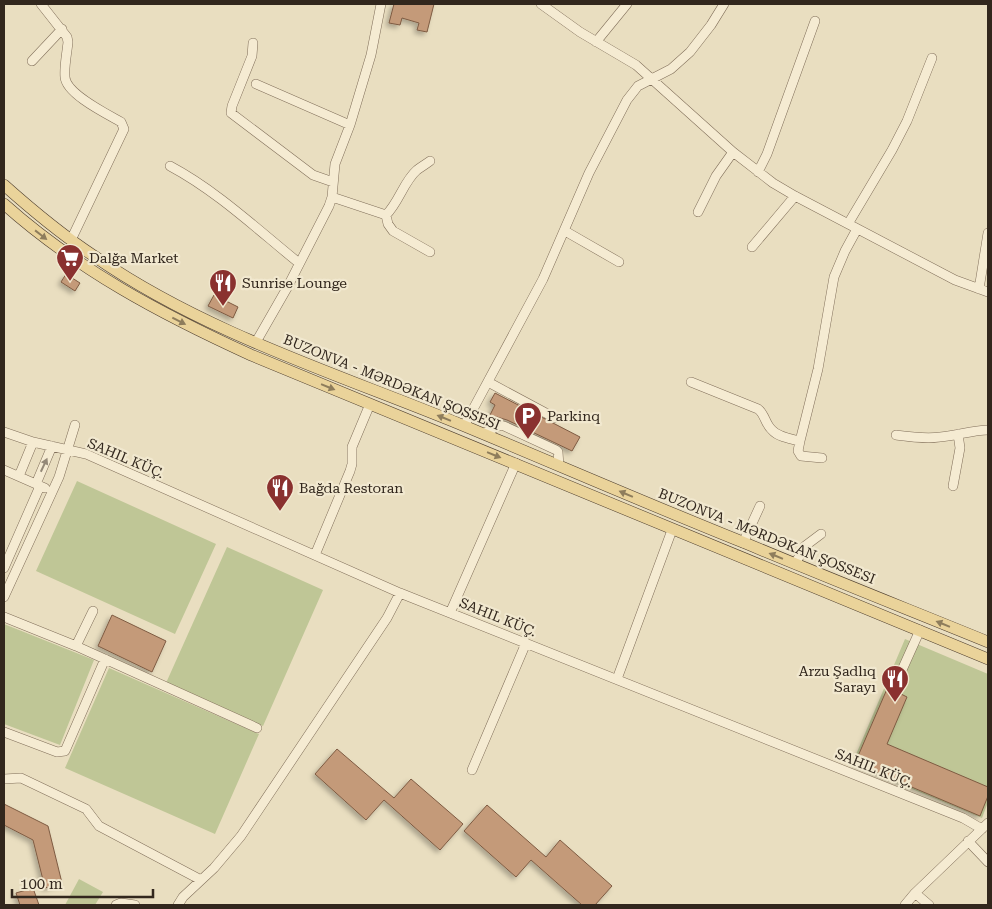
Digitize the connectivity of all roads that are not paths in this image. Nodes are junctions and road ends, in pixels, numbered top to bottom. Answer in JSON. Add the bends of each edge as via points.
{"nodes":[{"id":1,"x":41,"y":4,"type":"edge"},
{"id":2,"x":381,"y":4,"type":"edge"},
{"id":3,"x":541,"y":4,"type":"edge"},
{"id":4,"x":627,"y":4,"type":"edge"},
{"id":5,"x":724,"y":4,"type":"edge"},
{"id":6,"x":815,"y":21,"type":"dead end"},
{"id":7,"x":62,"y":29,"type":"junction"},
{"id":8,"x":596,"y":42,"type":"junction"},
{"id":9,"x":253,"y":43,"type":"dead end"},
{"id":10,"x":932,"y":58,"type":"dead end"},
{"id":11,"x":32,"y":61,"type":"dead end"},
{"id":12,"x":653,"y":80,"type":"junction"},
{"id":13,"x":256,"y":84,"type":"dead end"},
{"id":14,"x":350,"y":125,"type":"junction"},
{"id":15,"x":733,"y":152,"type":"junction"},
{"id":16,"x":430,"y":161,"type":"dead end"},
{"id":17,"x":170,"y":166,"type":"dead end"},
{"id":18,"x":758,"y":172,"type":"junction"},
{"id":19,"x":333,"y":182,"type":"junction"},
{"id":20,"x":4,"y":185,"type":"edge"},
{"id":21,"x":795,"y":196,"type":"junction"},
{"id":22,"x":332,"y":197,"type":"junction"},
{"id":23,"x":4,"y":204,"type":"edge"},
{"id":24,"x":698,"y":212,"type":"dead end"},
{"id":25,"x":386,"y":215,"type":"junction"},
{"id":26,"x":848,"y":224,"type":"junction"},
{"id":27,"x":857,"y":229,"type":"junction"},
{"id":28,"x":565,"y":231,"type":"junction"},
{"id":29,"x":988,"y":233,"type":"edge"},
{"id":30,"x":71,"y":240,"type":"junction"},
{"id":31,"x":752,"y":247,"type":"dead end"},
{"id":32,"x":430,"y":252,"type":"dead end"},
{"id":33,"x":619,"y":262,"type":"dead end"},
{"id":34,"x":299,"y":263,"type":"junction"},
{"id":35,"x":984,"y":291,"type":"edge"},
{"id":36,"x":256,"y":342,"type":"junction"},
{"id":37,"x":488,"y":382,"type":"junction"},
{"id":38,"x":690,"y":382,"type":"dead end"},
{"id":39,"x":370,"y":404,"type":"junction"},
{"id":40,"x":555,"y":418,"type":"dead end"},
{"id":41,"x":75,"y":425,"type":"dead end"},
{"id":42,"x":464,"y":426,"type":"junction"},
{"id":43,"x":988,"y":430,"type":"edge"},
{"id":44,"x":4,"y":432,"type":"edge"},
{"id":45,"x":958,"y":434,"type":"junction"},
{"id":46,"x":896,"y":436,"type":"dead end"},
{"id":47,"x":800,"y":441,"type":"junction"},
{"id":48,"x":33,"y":442,"type":"junction"},
{"id":49,"x":52,"y":446,"type":"junction"},
{"id":50,"x":68,"y":450,"type":"junction"},
{"id":51,"x":822,"y":458,"type":"dead end"},
{"id":52,"x":516,"y":463,"type":"junction"},
{"id":53,"x":4,"y":470,"type":"edge"},
{"id":54,"x":19,"y":476,"type":"junction"},
{"id":55,"x":38,"y":485,"type":"junction"},
{"id":56,"x":953,"y":486,"type":"dead end"},
{"id":57,"x":52,"y":492,"type":"junction"},
{"id":58,"x":760,"y":506,"type":"dead end"},
{"id":59,"x":672,"y":530,"type":"junction"},
{"id":60,"x":821,"y":534,"type":"dead end"},
{"id":61,"x":743,"y":543,"type":"junction"},
{"id":62,"x":315,"y":555,"type":"junction"},
{"id":63,"x":795,"y":564,"type":"junction"},
{"id":64,"x":4,"y":568,"type":"edge"},
{"id":65,"x":400,"y":593,"type":"junction"},
{"id":66,"x":4,"y":597,"type":"edge"},
{"id":67,"x":93,"y":611,"type":"dead end"},
{"id":68,"x":450,"y":613,"type":"junction"},
{"id":69,"x":4,"y":616,"type":"edge"},
{"id":70,"x":920,"y":630,"type":"junction"},
{"id":71,"x":988,"y":642,"type":"edge"},
{"id":72,"x":526,"y":643,"type":"junction"},
{"id":73,"x":76,"y":646,"type":"junction"},
{"id":74,"x":988,"y":658,"type":"edge"},
{"id":75,"x":106,"y":659,"type":"junction"},
{"id":76,"x":617,"y":679,"type":"junction"},
{"id":77,"x":893,"y":690,"type":"dead end"},
{"id":78,"x":257,"y":728,"type":"dead end"},
{"id":79,"x":4,"y":732,"type":"edge"},
{"id":80,"x":472,"y":770,"type":"dead end"},
{"id":81,"x":4,"y":778,"type":"edge"},
{"id":82,"x":985,"y":826,"type":"edge"},
{"id":83,"x":968,"y":841,"type":"junction"},
{"id":84,"x":988,"y":862,"type":"edge"},
{"id":85,"x":201,"y":880,"type":"junction"},
{"id":86,"x":915,"y":893,"type":"junction"},
{"id":87,"x":116,"y":905,"type":"edge"},
{"id":88,"x":135,"y":905,"type":"edge"},
{"id":89,"x":178,"y":905,"type":"edge"},
{"id":90,"x":905,"y":905,"type":"edge"},
{"id":91,"x":929,"y":905,"type":"edge"}],
"edges":[{"from":1,"to":7,"type":"street"},
{"from":2,"to":14,"type":"street","via":[[371,54]]},
{"from":3,"to":8,"type":"street"},
{"from":4,"to":8,"type":"street"},
{"from":5,"to":12,"type":"street","via":[[690,52],[671,70]]},
{"from":6,"to":18,"type":"street"},
{"from":7,"to":11,"type":"street"},
{"from":7,"to":30,"type":"street","via":[[68,42],[65,77],[69,87],[121,122],[124,129]]},
{"from":8,"to":12,"type":"street"},
{"from":9,"to":19,"type":"street","via":[[252,56],[231,113],[313,175]]},
{"from":10,"to":26,"type":"street","via":[[907,121]]},
{"from":12,"to":15,"type":"street"},
{"from":12,"to":28,"type":"street","via":[[638,86],[627,100],[589,173]]},
{"from":13,"to":14,"type":"street"},
{"from":14,"to":19,"type":"street","via":[[335,164]]},
{"from":15,"to":18,"type":"street"},
{"from":15,"to":24,"type":"street","via":[[716,176]]},
{"from":16,"to":25,"type":"street","via":[[412,175]]},
{"from":17,"to":34,"type":"street","via":[[216,196]]},
{"from":18,"to":21,"type":"street"},
{"from":19,"to":22,"type":"street"},
{"from":20,"to":30,"type":"main road","name":"BUZONVA - MƏRDƏKAN ŞOSSESI"},
{"from":21,"to":26,"type":"street"},
{"from":21,"to":31,"type":"street"},
{"from":22,"to":25,"type":"street"},
{"from":22,"to":34,"type":"street"},
{"from":23,"to":39,"type":"main road","one_way":true,"via":[[87,268],[157,310],[250,355]]},
{"from":25,"to":32,"type":"street","via":[[393,231]]},
{"from":26,"to":27,"type":"street"},
{"from":27,"to":35,"type":"street","via":[[955,280]]},
{"from":27,"to":47,"type":"street","via":[[834,277],[818,369]]},
{"from":28,"to":33,"type":"street"},
{"from":28,"to":37,"type":"street","via":[[543,280]]},
{"from":29,"to":35,"type":"street"},
{"from":30,"to":36,"type":"main road","name":"BUZONVA - MƏRDƏKAN ŞOSSESI","via":[[165,298]]},
{"from":34,"to":36,"type":"street"},
{"from":42,"to":36,"type":"main road","name":"BUZONVA - MƏRDƏKAN ŞOSSESI","one_way":true},
{"from":37,"to":40,"type":"street"},
{"from":37,"to":42,"type":"street"},
{"from":38,"to":47,"type":"street","via":[[758,409],[771,430]]},
{"from":39,"to":52,"type":"main road","one_way":true},
{"from":39,"to":62,"type":"street","via":[[352,447],[350,471]]},
{"from":41,"to":50,"type":"street"},
{"from":61,"to":42,"type":"main road","name":"BUZONVA - MƏRDƏKAN ŞOSSESI","one_way":true},
{"from":43,"to":45,"type":"street"},
{"from":44,"to":48,"type":"street","name":"SAHIL KÜÇ."},
{"from":45,"to":46,"type":"street","via":[[928,438]]},
{"from":45,"to":56,"type":"street","via":[[959,457]]},
{"from":47,"to":51,"type":"street","via":[[800,456]]},
{"from":48,"to":49,"type":"street","name":"SAHIL KÜÇ."},
{"from":48,"to":54,"type":"street"},
{"from":49,"to":50,"type":"street","name":"SAHIL KÜÇ."},
{"from":55,"to":49,"type":"street","one_way":true},
{"from":50,"to":57,"type":"street"},
{"from":50,"to":62,"type":"street","name":"SAHIL KÜÇ.","via":[[86,454]]},
{"from":52,"to":59,"type":"main road"},
{"from":52,"to":68,"type":"street"},
{"from":53,"to":54,"type":"street"},
{"from":54,"to":55,"type":"street"},
{"from":55,"to":57,"type":"street"},
{"from":55,"to":64,"type":"street"},
{"from":57,"to":66,"type":"street"},
{"from":58,"to":61,"type":"street"},
{"from":59,"to":70,"type":"main road"},
{"from":59,"to":76,"type":"street"},
{"from":60,"to":63,"type":"street","via":[[805,546]]},
{"from":63,"to":61,"type":"main road","name":"BUZONVA - MƏRDƏKAN ŞOSSESI","one_way":true},
{"from":62,"to":65,"type":"street","name":"SAHIL KÜÇ."},
{"from":71,"to":63,"type":"main road","name":"BUZONVA - MƏRDƏKAN ŞOSSESI","one_way":true},
{"from":65,"to":68,"type":"street","name":"SAHIL KÜÇ."},
{"from":65,"to":85,"type":"street","via":[[387,618],[241,836]]},
{"from":67,"to":73,"type":"street"},
{"from":68,"to":72,"type":"street","name":"SAHIL KÜÇ."},
{"from":69,"to":73,"type":"street"},
{"from":70,"to":74,"type":"main road"},
{"from":70,"to":77,"type":"street"},
{"from":72,"to":76,"type":"street","name":"SAHIL KÜÇ."},
{"from":72,"to":80,"type":"street"},
{"from":73,"to":75,"type":"street"},
{"from":75,"to":78,"type":"street"},
{"from":75,"to":79,"type":"street","via":[[65,751],[57,752]]},
{"from":76,"to":82,"type":"street","name":"SAHIL KÜÇ."},
{"from":81,"to":85,"type":"street","via":[[21,778],[86,809],[99,826]]},
{"from":82,"to":83,"type":"street"},
{"from":83,"to":84,"type":"street"},
{"from":83,"to":86,"type":"street"},
{"from":85,"to":89,"type":"street"},
{"from":86,"to":90,"type":"street"},
{"from":86,"to":91,"type":"street"},
{"from":87,"to":88,"type":"street","via":[[120,902]]}]}
